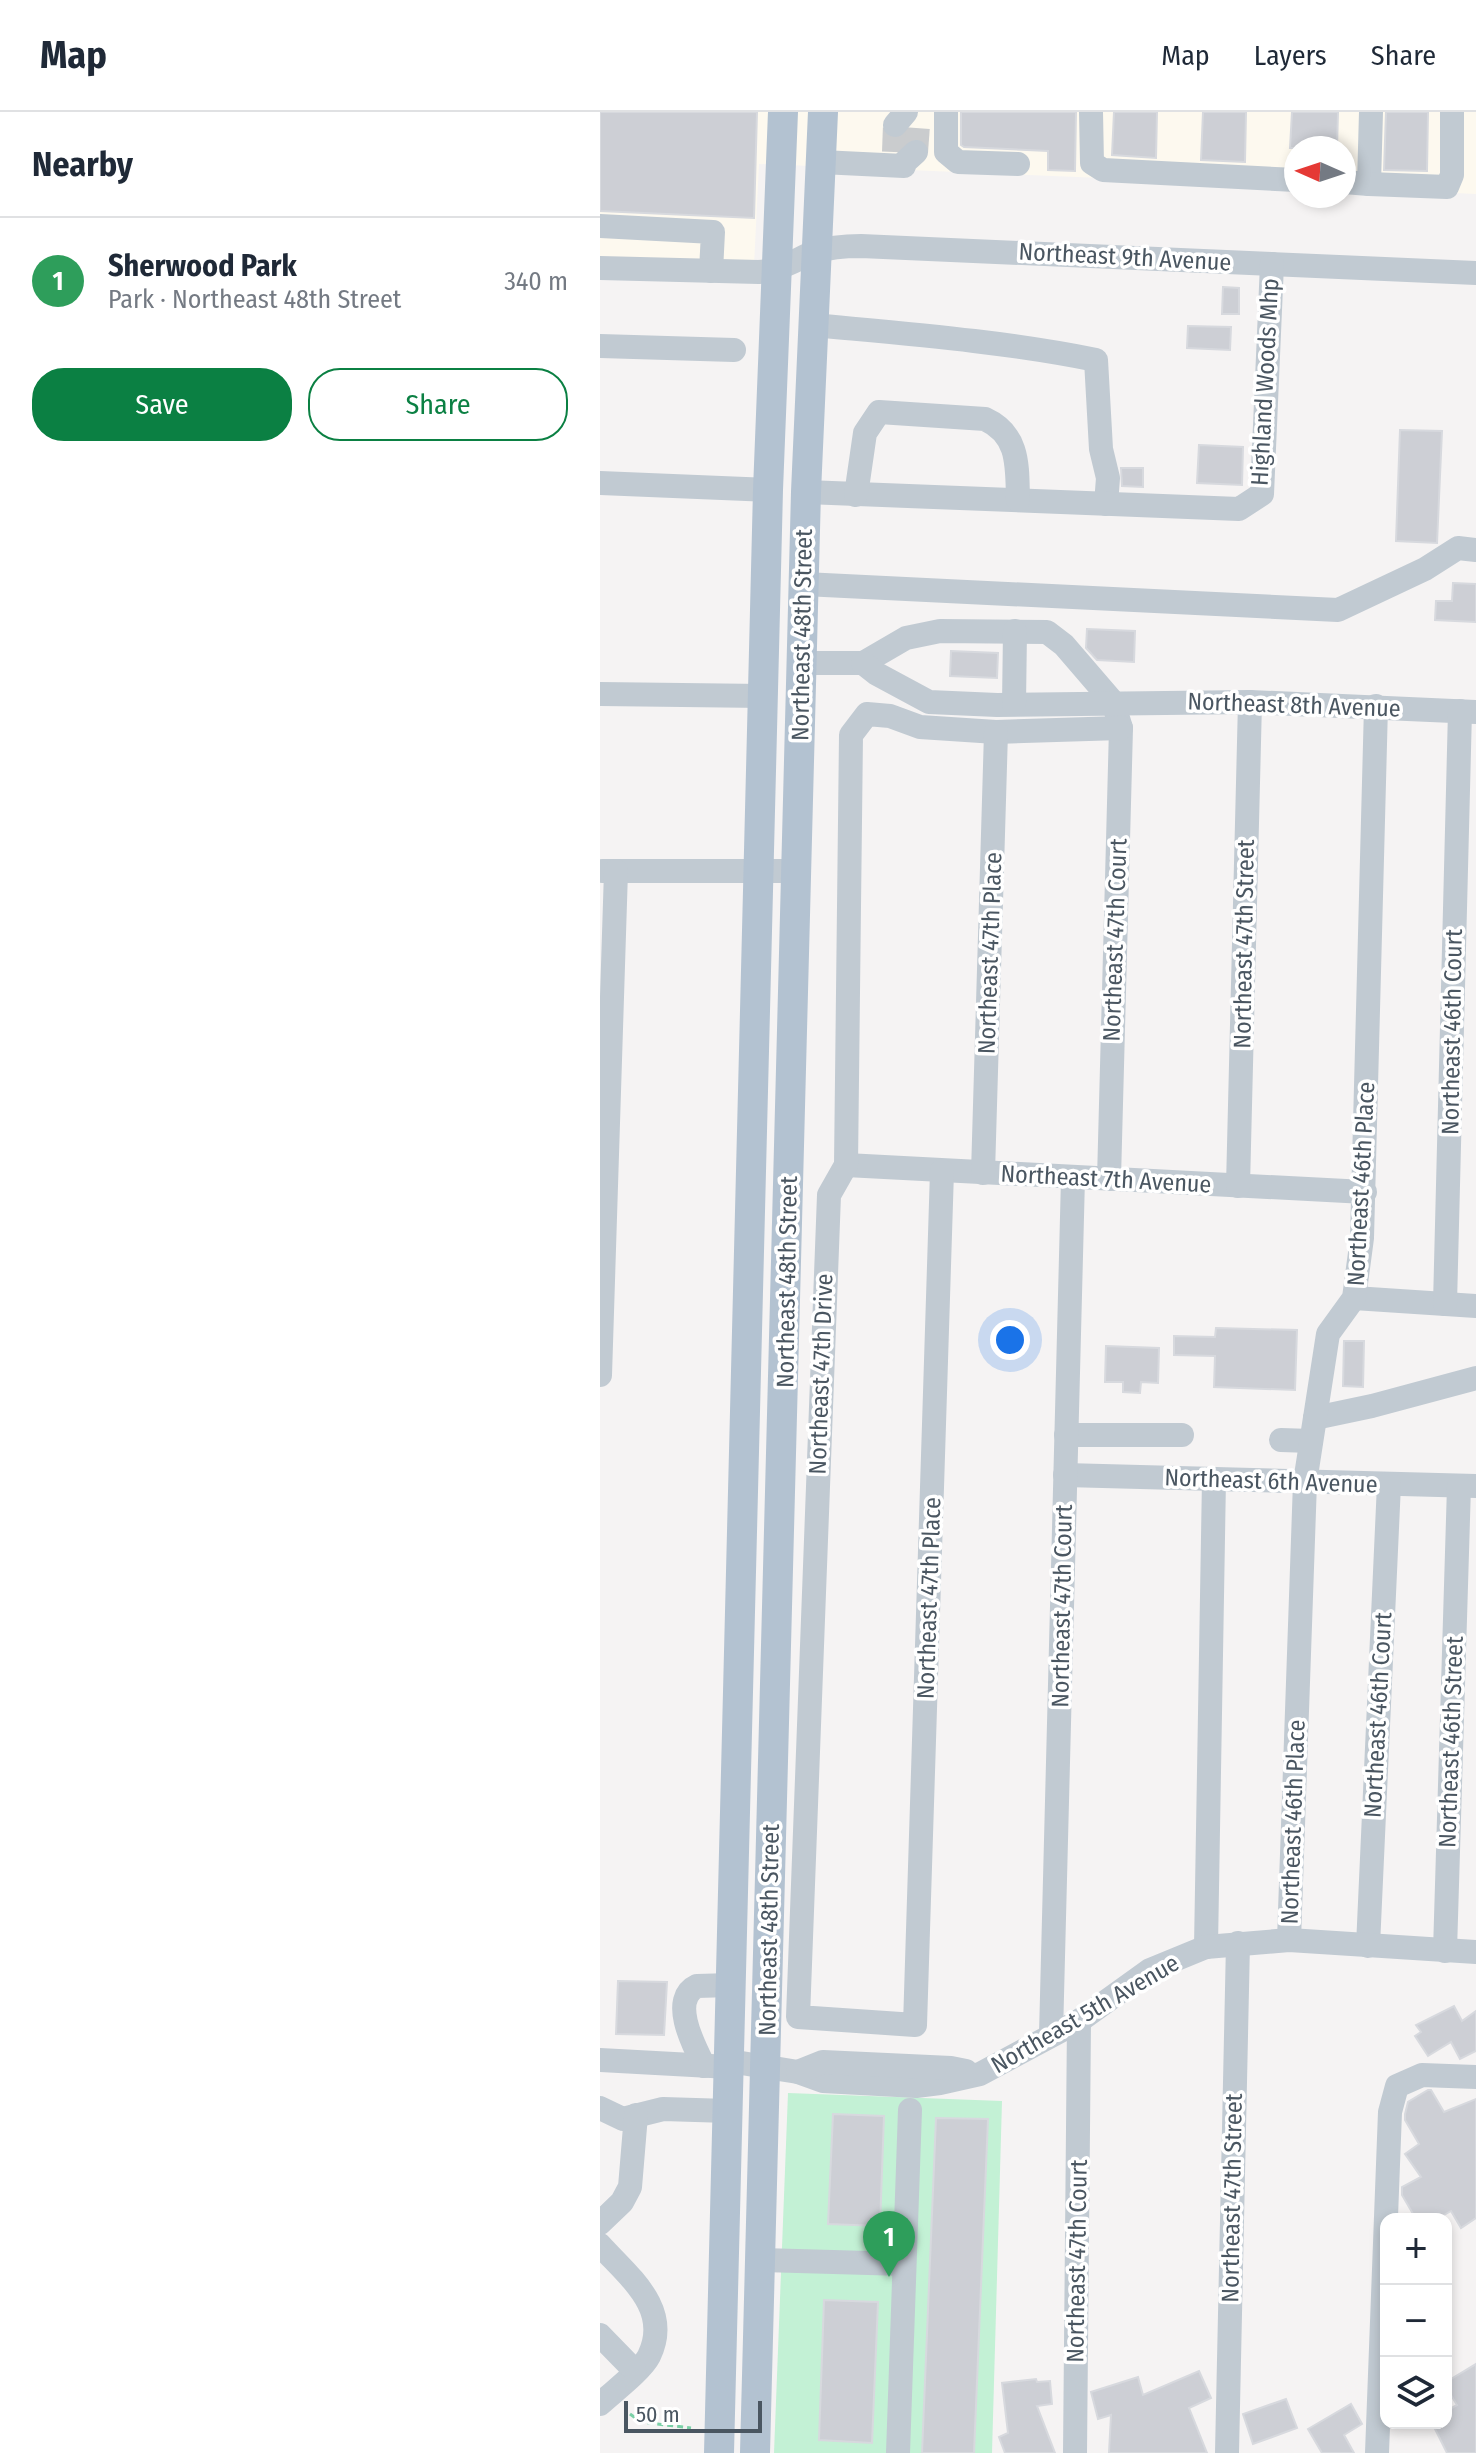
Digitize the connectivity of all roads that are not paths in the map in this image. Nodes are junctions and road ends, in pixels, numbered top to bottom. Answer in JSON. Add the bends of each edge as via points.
{"nodes":[{"id":1,"x":783,"y":112,"type":"edge"},
{"id":2,"x":823,"y":112,"type":"edge"},
{"id":3,"x":946,"y":112,"type":"edge"},
{"id":4,"x":1091,"y":112,"type":"edge"},
{"id":5,"x":1371,"y":112,"type":"edge"},
{"id":6,"x":1452,"y":112,"type":"edge"},
{"id":7,"x":905,"y":155,"type":"dead end"},
{"id":8,"x":821,"y":162,"type":"junction"},
{"id":9,"x":1018,"y":164,"type":"dead end"},
{"id":10,"x":1284,"y":179,"type":"edge"},
{"id":11,"x":1356,"y":183,"type":"edge"},
{"id":12,"x":1369,"y":184,"type":"junction"},
{"id":13,"x":600,"y":226,"type":"edge"},
{"id":14,"x":817,"y":252,"type":"junction"},
{"id":15,"x":1272,"y":264,"type":"junction"},
{"id":16,"x":600,"y":268,"type":"edge"},
{"id":17,"x":778,"y":270,"type":"junction"},
{"id":18,"x":711,"y":271,"type":"junction"},
{"id":19,"x":1476,"y":273,"type":"edge"},
{"id":20,"x":813,"y":325,"type":"junction"},
{"id":21,"x":600,"y":346,"type":"edge"},
{"id":22,"x":734,"y":350,"type":"dead end"},
{"id":23,"x":771,"y":440,"type":"junction"},
{"id":24,"x":600,"y":483,"type":"edge"},
{"id":25,"x":768,"y":490,"type":"junction"},
{"id":26,"x":806,"y":492,"type":"junction"},
{"id":27,"x":856,"y":495,"type":"junction"},
{"id":28,"x":1018,"y":500,"type":"junction"},
{"id":29,"x":1106,"y":504,"type":"junction"},
{"id":30,"x":1476,"y":550,"type":"edge"},
{"id":31,"x":804,"y":584,"type":"junction"},
{"id":32,"x":1015,"y":631,"type":"junction"},
{"id":33,"x":802,"y":663,"type":"junction"},
{"id":34,"x":863,"y":663,"type":"junction"},
{"id":35,"x":600,"y":694,"type":"edge"},
{"id":36,"x":764,"y":696,"type":"junction"},
{"id":37,"x":1113,"y":702,"type":"junction"},
{"id":38,"x":1250,"y":702,"type":"junction"},
{"id":39,"x":1014,"y":704,"type":"junction"},
{"id":40,"x":1376,"y":706,"type":"junction"},
{"id":41,"x":1468,"y":711,"type":"edge"},
{"id":42,"x":1121,"y":728,"type":"junction"},
{"id":43,"x":996,"y":732,"type":"junction"},
{"id":44,"x":608,"y":871,"type":"edge"},
{"id":45,"x":796,"y":871,"type":"junction"},
{"id":46,"x":759,"y":872,"type":"junction"},
{"id":47,"x":846,"y":1165,"type":"junction"},
{"id":48,"x":942,"y":1171,"type":"junction"},
{"id":49,"x":983,"y":1173,"type":"junction"},
{"id":50,"x":1073,"y":1178,"type":"junction"},
{"id":51,"x":1109,"y":1179,"type":"junction"},
{"id":52,"x":1238,"y":1186,"type":"junction"},
{"id":53,"x":1365,"y":1192,"type":"junction"},
{"id":54,"x":1354,"y":1298,"type":"junction"},
{"id":55,"x":1445,"y":1304,"type":"junction"},
{"id":56,"x":1476,"y":1306,"type":"edge"},
{"id":57,"x":600,"y":1370,"type":"edge"},
{"id":58,"x":1476,"y":1378,"type":"edge"},
{"id":59,"x":1313,"y":1429,"type":"junction"},
{"id":60,"x":1066,"y":1435,"type":"junction"},
{"id":61,"x":1182,"y":1435,"type":"dead end"},
{"id":62,"x":1281,"y":1440,"type":"dead end"},
{"id":63,"x":1065,"y":1475,"type":"junction"},
{"id":64,"x":1214,"y":1479,"type":"junction"},
{"id":65,"x":1305,"y":1482,"type":"junction"},
{"id":66,"x":1389,"y":1484,"type":"junction"},
{"id":67,"x":1467,"y":1486,"type":"edge"},
{"id":68,"x":1289,"y":1940,"type":"junction"},
{"id":69,"x":1238,"y":1943,"type":"junction"},
{"id":70,"x":1368,"y":1946,"type":"junction"},
{"id":71,"x":1206,"y":1947,"type":"junction"},
{"id":72,"x":1445,"y":1951,"type":"junction"},
{"id":73,"x":1476,"y":1952,"type":"edge"},
{"id":74,"x":731,"y":1985,"type":"junction"},
{"id":75,"x":1079,"y":2021,"type":"junction"},
{"id":76,"x":915,"y":2025,"type":"joint"},
{"id":77,"x":1051,"y":2035,"type":"junction"},
{"id":78,"x":600,"y":2060,"type":"edge"},
{"id":79,"x":721,"y":2064,"type":"junction"},
{"id":80,"x":765,"y":2066,"type":"junction"},
{"id":81,"x":1476,"y":2077,"type":"edge"},
{"id":82,"x":600,"y":2108,"type":"edge"},
{"id":83,"x":910,"y":2110,"type":"dead end"},
{"id":84,"x":728,"y":2111,"type":"junction"},
{"id":85,"x":636,"y":2115,"type":"junction"},
{"id":86,"x":763,"y":2194,"type":"junction"},
{"id":87,"x":600,"y":2223,"type":"edge"},
{"id":88,"x":600,"y":2245,"type":"edge"},
{"id":89,"x":761,"y":2260,"type":"junction"},
{"id":90,"x":904,"y":2264,"type":"junction"},
{"id":91,"x":600,"y":2335,"type":"edge"},
{"id":92,"x":635,"y":2371,"type":"junction"},
{"id":93,"x":600,"y":2404,"type":"edge"},
{"id":94,"x":719,"y":2453,"type":"edge"},
{"id":95,"x":755,"y":2453,"type":"edge"},
{"id":96,"x":898,"y":2453,"type":"edge"},
{"id":97,"x":1075,"y":2453,"type":"edge"},
{"id":98,"x":1227,"y":2453,"type":"edge"},
{"id":99,"x":1377,"y":2453,"type":"edge"}],
"edges":[{"from":1,"to":17,"type":"main road","name":"Northeast 48th Street"},
{"from":2,"to":8,"type":"main road","name":"Northeast 48th Street"},
{"from":3,"to":9,"type":"street","via":[[946,152],[958,162]]},
{"from":4,"to":10,"type":"street","via":[[1092,163],[1103,170]]},
{"from":5,"to":12,"type":"street"},
{"from":6,"to":12,"type":"street","via":[[1452,175],[1447,187]]},
{"from":7,"to":8,"type":"street","via":[[904,166]]},
{"from":8,"to":14,"type":"main road","name":"Northeast 48th Street"},
{"from":11,"to":12,"type":"street"},
{"from":13,"to":18,"type":"street","via":[[713,232]]},
{"from":14,"to":15,"type":"street","name":"Northeast 9th Avenue","via":[[861,246]]},
{"from":14,"to":17,"type":"street","name":"Northeast 9th Avenue"},
{"from":14,"to":20,"type":"main road","name":"Northeast 48th Street"},
{"from":15,"to":19,"type":"street","name":"Northeast 9th Avenue"},
{"from":15,"to":29,"type":"street","name":"Highland Woods Mhp","via":[[1262,494],[1239,509]]},
{"from":16,"to":18,"type":"street"},
{"from":17,"to":18,"type":"street"},
{"from":17,"to":23,"type":"main road","name":"Northeast 48th Street"},
{"from":20,"to":26,"type":"main road","name":"Northeast 48th Street"},
{"from":20,"to":29,"type":"street","via":[[926,334],[1096,360]]},
{"from":21,"to":22,"type":"street"},
{"from":23,"to":25,"type":"main road","name":"Northeast 48th Street"},
{"from":23,"to":33,"type":"main road","via":[[780,481],[777,634],[784,650]]},
{"from":24,"to":25,"type":"street"},
{"from":25,"to":36,"type":"main road","name":"Northeast 48th Street"},
{"from":26,"to":27,"type":"street","name":"Highland Woods Mhp"},
{"from":26,"to":31,"type":"main road","name":"Northeast 48th Street"},
{"from":27,"to":28,"type":"street","name":"Highland Woods Mhp"},
{"from":27,"to":28,"type":"street","via":[[865,433],[879,412],[985,419],[1000,425],[1016,454]]},
{"from":28,"to":29,"type":"street","name":"Highland Woods Mhp"},
{"from":30,"to":31,"type":"street","via":[[1458,548],[1338,610]]},
{"from":31,"to":33,"type":"main road","name":"Northeast 48th Street"},
{"from":32,"to":34,"type":"street","via":[[918,635]]},
{"from":32,"to":37,"type":"street","via":[[1047,632]]},
{"from":32,"to":39,"type":"street"},
{"from":33,"to":34,"type":"street"},
{"from":33,"to":45,"type":"main road","name":"Northeast 48th Street"},
{"from":34,"to":39,"type":"street","name":"Northeast 8th Avenue","via":[[929,702]]},
{"from":35,"to":36,"type":"street"},
{"from":36,"to":46,"type":"main road","name":"Northeast 48th Street"},
{"from":37,"to":38,"type":"street","name":"Northeast 8th Avenue"},
{"from":37,"to":39,"type":"street","name":"Northeast 8th Avenue"},
{"from":37,"to":42,"type":"street","name":"Northeast 47th Court"},
{"from":38,"to":40,"type":"street","name":"Northeast 8th Avenue"},
{"from":38,"to":52,"type":"street","name":"Northeast 47th Street"},
{"from":40,"to":41,"type":"street","name":"Northeast 8th Avenue"},
{"from":40,"to":53,"type":"street","name":"Northeast 46th Place"},
{"from":41,"to":55,"type":"street","name":"Northeast 46th Court"},
{"from":42,"to":43,"type":"street"},
{"from":42,"to":51,"type":"street","name":"Northeast 47th Court"},
{"from":43,"to":47,"type":"street","name":"Northeast 47th Drive","via":[[920,727],[867,714],[851,735]]},
{"from":43,"to":49,"type":"street","name":"Northeast 47th Place"},
{"from":44,"to":46,"type":"street"},
{"from":44,"to":57,"type":"street"},
{"from":45,"to":46,"type":"street"},
{"from":45,"to":80,"type":"main road","name":"Northeast 48th Street"},
{"from":46,"to":74,"type":"main road","name":"Northeast 48th Street"},
{"from":47,"to":48,"type":"street","name":"Northeast 7th Avenue"},
{"from":47,"to":76,"type":"street","name":"Northeast 47th Drive","via":[[829,1195],[798,2017]]},
{"from":48,"to":49,"type":"street","name":"Northeast 7th Avenue"},
{"from":48,"to":76,"type":"street","name":"Northeast 47th Place"},
{"from":49,"to":50,"type":"street","name":"Northeast 7th Avenue"},
{"from":50,"to":51,"type":"street","name":"Northeast 7th Avenue"},
{"from":50,"to":60,"type":"street","name":"Northeast 47th Court"},
{"from":51,"to":52,"type":"street","name":"Northeast 7th Avenue"},
{"from":52,"to":53,"type":"street","name":"Northeast 7th Avenue"},
{"from":53,"to":54,"type":"street","name":"Northeast 46th Place"},
{"from":54,"to":55,"type":"street"},
{"from":54,"to":59,"type":"street","name":"Northeast 46th Place","via":[[1328,1334]]},
{"from":55,"to":56,"type":"street"},
{"from":58,"to":59,"type":"street","via":[[1372,1406]]},
{"from":59,"to":62,"type":"street"},
{"from":59,"to":65,"type":"street","name":"Northeast 46th Place"},
{"from":60,"to":61,"type":"street"},
{"from":60,"to":63,"type":"street","name":"Northeast 47th Court"},
{"from":63,"to":64,"type":"street","name":"Northeast 6th Avenue"},
{"from":63,"to":77,"type":"street","name":"Northeast 47th Court"},
{"from":64,"to":65,"type":"street","name":"Northeast 6th Avenue"},
{"from":64,"to":71,"type":"street"},
{"from":65,"to":66,"type":"street","name":"Northeast 6th Avenue"},
{"from":65,"to":68,"type":"street","name":"Northeast 46th Place"},
{"from":66,"to":67,"type":"street","name":"Northeast 6th Avenue"},
{"from":66,"to":70,"type":"street","name":"Northeast 46th Court"},
{"from":67,"to":72,"type":"street","name":"Northeast 46th Street"},
{"from":68,"to":69,"type":"street","name":"Northeast 5th Avenue"},
{"from":68,"to":70,"type":"street","name":"Northeast 5th Avenue"},
{"from":69,"to":71,"type":"street","name":"Northeast 5th Avenue"},
{"from":69,"to":98,"type":"street","name":"Northeast 47th Street"},
{"from":70,"to":72,"type":"street","name":"Northeast 5th Avenue"},
{"from":71,"to":75,"type":"street","name":"Northeast 5th Avenue","via":[[1150,1970]]},
{"from":72,"to":73,"type":"street","name":"Northeast 5th Avenue"},
{"from":74,"to":79,"type":"main road","name":"Northeast 48th Street"},
{"from":74,"to":79,"type":"street","via":[[697,1986],[686,1997],[684,2014]]},
{"from":75,"to":77,"type":"street","name":"Northeast 5th Avenue"},
{"from":75,"to":97,"type":"street","name":"Northeast 47th Court"},
{"from":77,"to":80,"type":"street","name":"Northeast 5th Avenue","via":[[980,2074],[916,2086],[823,2081]]},
{"from":78,"to":79,"type":"street","name":"Northeast 5th Avenue"},
{"from":79,"to":80,"type":"street","name":"Northeast 5th Avenue"},
{"from":79,"to":84,"type":"main road","name":"Northeast 48th Street"},
{"from":80,"to":86,"type":"main road","name":"Northeast 48th Street"},
{"from":81,"to":99,"type":"street","via":[[1422,2075],[1397,2086],[1390,2112]]},
{"from":82,"to":85,"type":"street","via":[[623,2119]]},
{"from":83,"to":90,"type":"street"},
{"from":84,"to":85,"type":"street","via":[[663,2109]]},
{"from":84,"to":86,"type":"main road"},
{"from":84,"to":94,"type":"main road","name":"Northeast 48th Street"},
{"from":85,"to":87,"type":"street","via":[[630,2187]]},
{"from":86,"to":89,"type":"main road","name":"Northeast 48th Street"},
{"from":88,"to":92,"type":"street","via":[[646,2296],[656,2316],[649,2358]]},
{"from":89,"to":90,"type":"street"},
{"from":89,"to":95,"type":"main road","name":"Northeast 48th Street"},
{"from":90,"to":96,"type":"street"},
{"from":91,"to":92,"type":"street"},
{"from":92,"to":93,"type":"street"}]}
